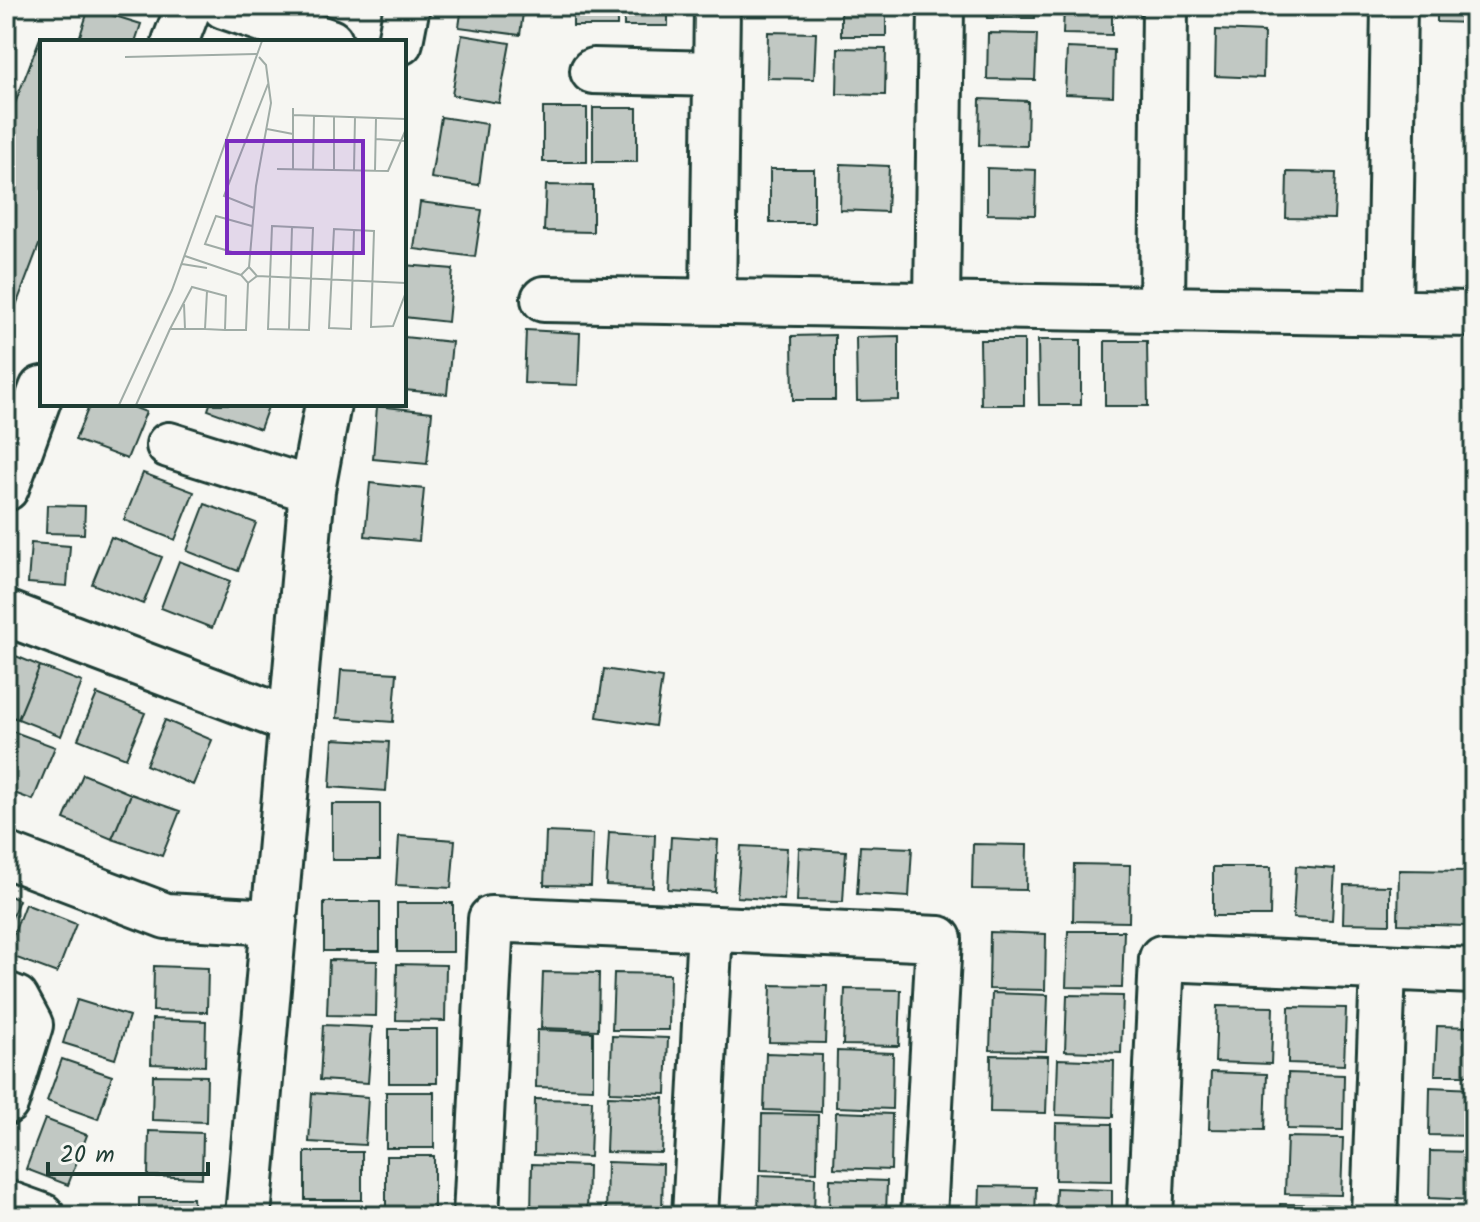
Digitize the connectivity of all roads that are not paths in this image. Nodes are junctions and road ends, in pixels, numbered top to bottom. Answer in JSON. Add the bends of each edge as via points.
{"nodes":[{"id":1,"x":189,"y":6,"type":"edge"},
{"id":2,"x":224,"y":6,"type":"edge"},
{"id":3,"x":407,"y":6,"type":"edge"},
{"id":4,"x":717,"y":6,"type":"edge"},
{"id":5,"x":941,"y":6,"type":"edge"},
{"id":6,"x":1165,"y":6,"type":"edge"},
{"id":7,"x":1394,"y":6,"type":"edge"},
{"id":8,"x":176,"y":40,"type":"edge"},
{"id":9,"x":324,"y":40,"type":"edge"},
{"id":10,"x":400,"y":40,"type":"edge"},
{"id":11,"x":593,"y":71,"type":"dead end"},
{"id":12,"x":716,"y":74,"type":"junction"},
{"id":13,"x":544,"y":299,"type":"dead end"},
{"id":14,"x":713,"y":300,"type":"junction"},
{"id":15,"x":937,"y":304,"type":"junction"},
{"id":16,"x":1162,"y":308,"type":"junction"},
{"id":17,"x":1389,"y":312,"type":"junction"},
{"id":18,"x":1474,"y":314,"type":"edge"},
{"id":19,"x":40,"y":394,"type":"edge"},
{"id":20,"x":328,"y":406,"type":"edge"},
{"id":21,"x":169,"y":445,"type":"dead end"},
{"id":22,"x":6,"y":488,"type":"edge"},
{"id":23,"x":312,"y":490,"type":"junction"},
{"id":24,"x":6,"y":613,"type":"edge"},
{"id":25,"x":292,"y":721,"type":"junction"},
{"id":26,"x":6,"y":855,"type":"edge"},
{"id":27,"x":274,"y":922,"type":"junction"},
{"id":28,"x":710,"y":929,"type":"junction"},
{"id":29,"x":1383,"y":968,"type":"junction"},
{"id":30,"x":1474,"y":971,"type":"edge"},
{"id":31,"x":6,"y":995,"type":"edge"},
{"id":32,"x":6,"y":1102,"type":"edge"},
{"id":33,"x":6,"y":1203,"type":"edge"},
{"id":34,"x":42,"y":1216,"type":"edge"},
{"id":35,"x":248,"y":1216,"type":"edge"},
{"id":36,"x":476,"y":1216,"type":"edge"},
{"id":37,"x":695,"y":1216,"type":"edge"},
{"id":38,"x":924,"y":1216,"type":"edge"},
{"id":39,"x":1150,"y":1216,"type":"edge"},
{"id":40,"x":1374,"y":1216,"type":"edge"}],
"edges":[{"from":1,"to":8,"type":"street"},
{"from":2,"to":9,"type":"street"},
{"from":3,"to":10,"type":"street"},
{"from":4,"to":12,"type":"street"},
{"from":5,"to":15,"type":"street"},
{"from":6,"to":16,"type":"street"},
{"from":7,"to":17,"type":"street"},
{"from":11,"to":12,"type":"street"},
{"from":12,"to":14,"type":"street"},
{"from":13,"to":14,"type":"street"},
{"from":14,"to":15,"type":"street"},
{"from":15,"to":16,"type":"street"},
{"from":16,"to":17,"type":"street"},
{"from":17,"to":18,"type":"street"},
{"from":19,"to":22,"type":"street"},
{"from":20,"to":23,"type":"street"},
{"from":21,"to":23,"type":"street"},
{"from":23,"to":25,"type":"street"},
{"from":24,"to":25,"type":"street"},
{"from":25,"to":27,"type":"street"},
{"from":26,"to":27,"type":"street","via":[[166,916]]},
{"from":27,"to":35,"type":"street"},
{"from":28,"to":36,"type":"street","via":[[491,919]]},
{"from":28,"to":37,"type":"street"},
{"from":28,"to":38,"type":"street","via":[[939,939]]},
{"from":29,"to":30,"type":"street"},
{"from":29,"to":39,"type":"street","via":[[1162,958]]},
{"from":29,"to":40,"type":"street"},
{"from":31,"to":32,"type":"street","via":[[16,999],[30,1025]]},
{"from":33,"to":34,"type":"street"}]}
